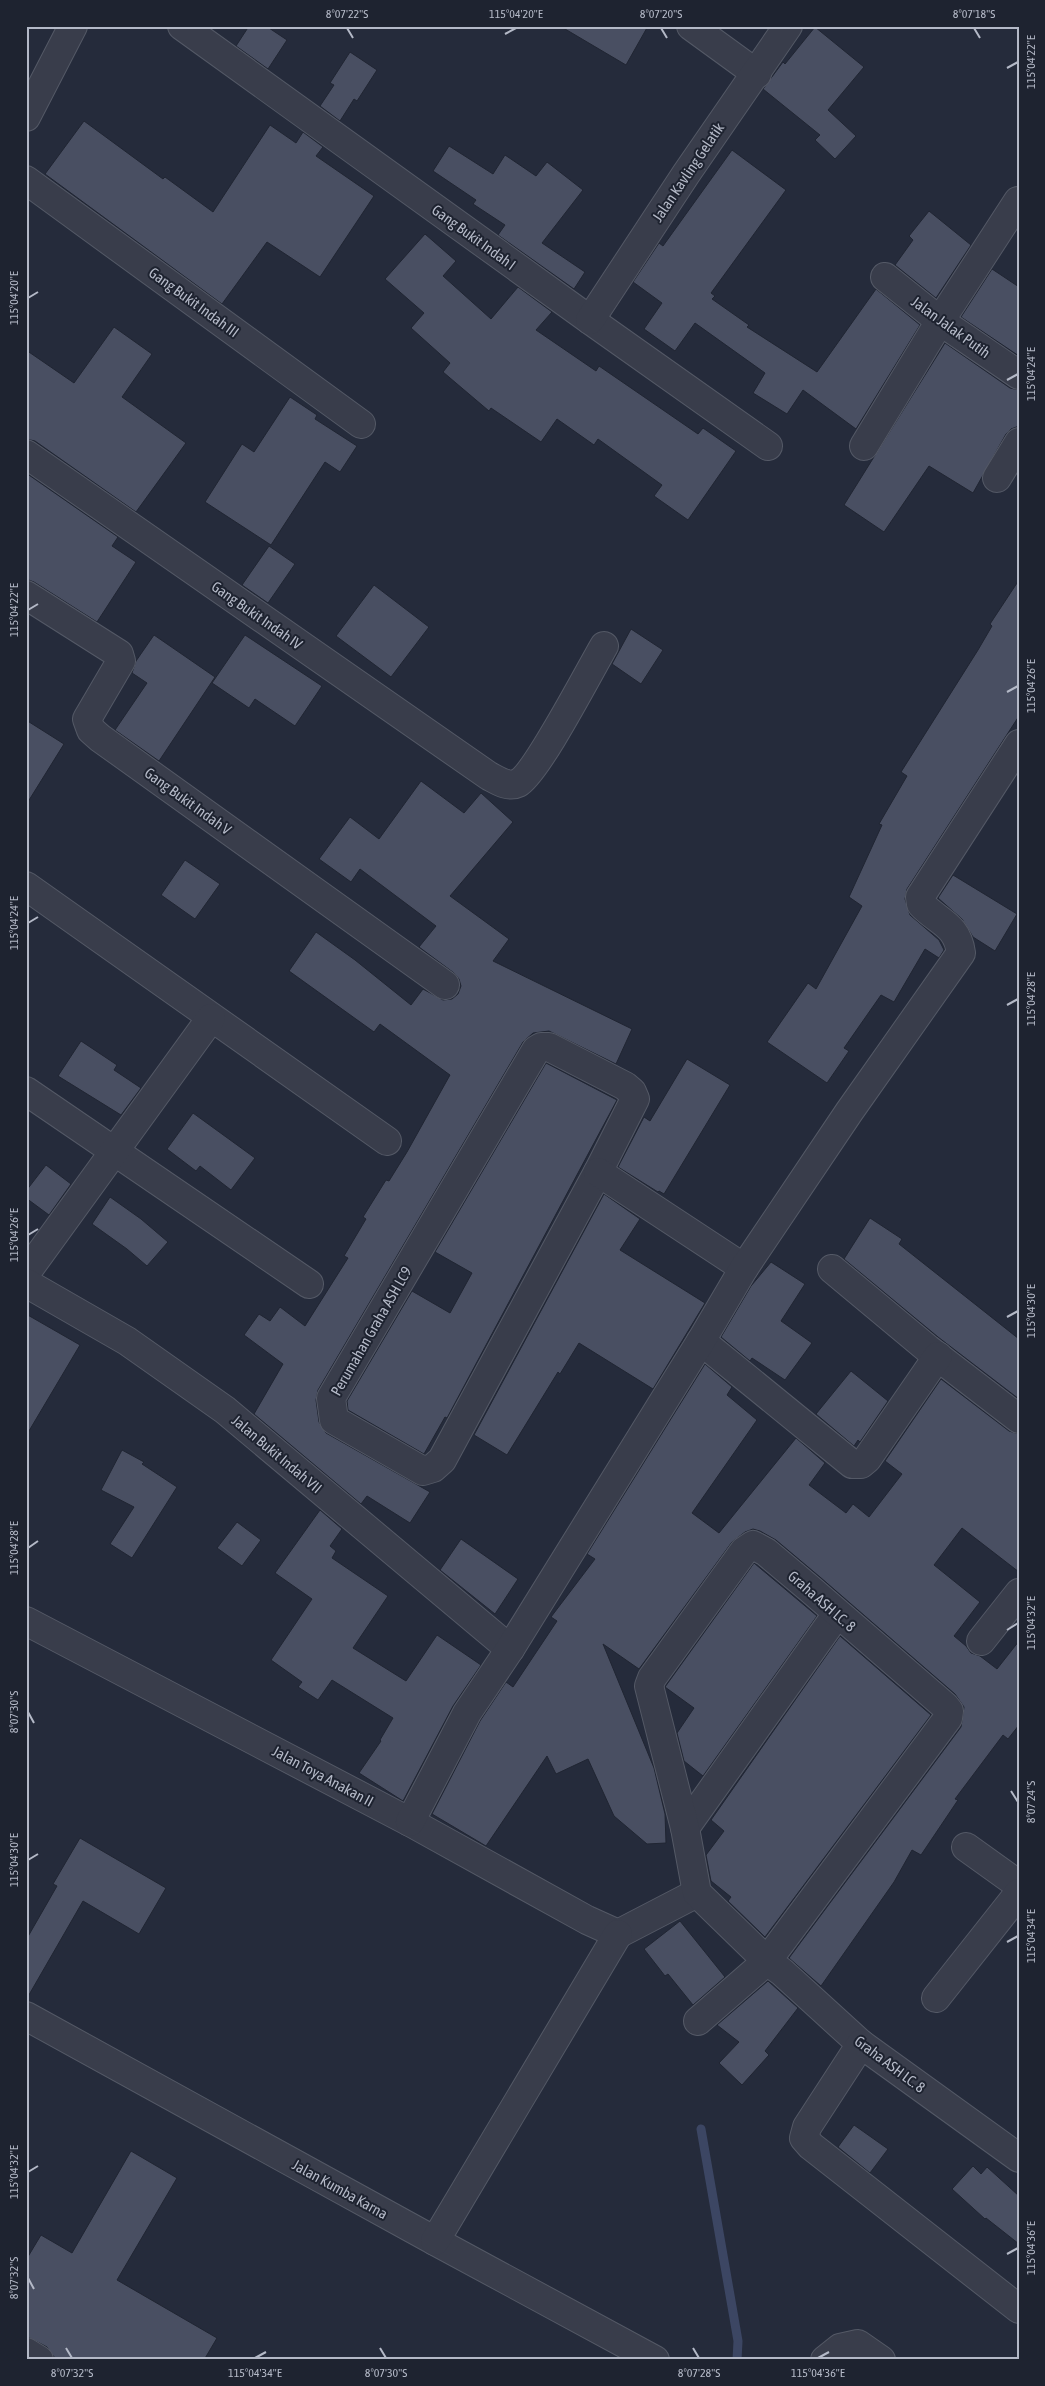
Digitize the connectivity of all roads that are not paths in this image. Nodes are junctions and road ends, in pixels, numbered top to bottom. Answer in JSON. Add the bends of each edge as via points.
{"nodes":[{"id":1,"x":72,"y":26,"type":"edge"},
{"id":2,"x":182,"y":26,"type":"edge"},
{"id":3,"x":690,"y":26,"type":"edge"},
{"id":4,"x":788,"y":26,"type":"edge"},
{"id":5,"x":757,"y":74,"type":"junction"},
{"id":6,"x":29,"y":103,"type":"edge"},
{"id":7,"x":26,"y":180,"type":"edge"},
{"id":8,"x":1018,"y":201,"type":"edge"},
{"id":9,"x":884,"y":277,"type":"dead end"},
{"id":10,"x":590,"y":320,"type":"junction"},
{"id":11,"x":940,"y":321,"type":"junction"},
{"id":12,"x":1019,"y":375,"type":"edge"},
{"id":13,"x":361,"y":424,"type":"dead end"},
{"id":14,"x":1019,"y":442,"type":"edge"},
{"id":15,"x":768,"y":446,"type":"dead end"},
{"id":16,"x":864,"y":446,"type":"dead end"},
{"id":17,"x":26,"y":454,"type":"edge"},
{"id":18,"x":997,"y":478,"type":"dead end"},
{"id":19,"x":26,"y":595,"type":"edge"},
{"id":20,"x":604,"y":646,"type":"dead end"},
{"id":21,"x":1019,"y":744,"type":"edge"},
{"id":22,"x":26,"y":886,"type":"edge"},
{"id":23,"x":445,"y":985,"type":"dead end"},
{"id":24,"x":211,"y":1018,"type":"junction"},
{"id":25,"x":26,"y":1091,"type":"edge"},
{"id":26,"x":387,"y":1141,"type":"dead end"},
{"id":27,"x":114,"y":1151,"type":"junction"},
{"id":28,"x":598,"y":1172,"type":"junction"},
{"id":29,"x":744,"y":1268,"type":"junction"},
{"id":30,"x":832,"y":1269,"type":"dead end"},
{"id":31,"x":26,"y":1273,"type":"edge"},
{"id":32,"x":26,"y":1283,"type":"edge"},
{"id":33,"x":309,"y":1284,"type":"dead end"},
{"id":34,"x":701,"y":1341,"type":"junction"},
{"id":35,"x":938,"y":1356,"type":"junction"},
{"id":36,"x":1019,"y":1419,"type":"edge"},
{"id":37,"x":1019,"y":1593,"type":"edge"},
{"id":38,"x":837,"y":1614,"type":"junction"},
{"id":39,"x":26,"y":1621,"type":"edge"},
{"id":40,"x":981,"y":1641,"type":"dead end"},
{"id":41,"x":510,"y":1649,"type":"junction"},
{"id":42,"x":410,"y":1822,"type":"junction"},
{"id":43,"x":685,"y":1828,"type":"junction"},
{"id":44,"x":966,"y":1847,"type":"dead end"},
{"id":45,"x":1019,"y":1885,"type":"edge"},
{"id":46,"x":697,"y":1893,"type":"junction"},
{"id":47,"x":1019,"y":1893,"type":"edge"},
{"id":48,"x":618,"y":1934,"type":"junction"},
{"id":49,"x":768,"y":1961,"type":"junction"},
{"id":50,"x":936,"y":1998,"type":"dead end"},
{"id":51,"x":26,"y":2016,"type":"edge"},
{"id":52,"x":698,"y":2021,"type":"dead end"},
{"id":53,"x":861,"y":2044,"type":"junction"},
{"id":54,"x":1019,"y":2158,"type":"edge"},
{"id":55,"x":435,"y":2241,"type":"junction"},
{"id":56,"x":1019,"y":2309,"type":"edge"},
{"id":57,"x":26,"y":2352,"type":"edge"},
{"id":58,"x":39,"y":2360,"type":"edge"},
{"id":59,"x":655,"y":2360,"type":"edge"},
{"id":60,"x":825,"y":2360,"type":"edge"},
{"id":61,"x":881,"y":2360,"type":"edge"}],
"edges":[{"from":1,"to":6,"type":"street"},
{"from":2,"to":10,"type":"street","name":"Gang Bukit Indah I"},
{"from":3,"to":5,"type":"street"},
{"from":4,"to":5,"type":"street","name":"Jalan Kavling Gelatik"},
{"from":5,"to":10,"type":"street","name":"Jalan Kavling Gelatik","via":[[686,174]]},
{"from":7,"to":13,"type":"street","name":"Gang Bukit Indah III"},
{"from":8,"to":11,"type":"street"},
{"from":9,"to":11,"type":"street","name":"Jalan Jalak Putih"},
{"from":10,"to":15,"type":"street","name":"Gang Bukit Indah I"},
{"from":11,"to":12,"type":"street","name":"Jalan Jalak Putih"},
{"from":11,"to":16,"type":"street"},
{"from":14,"to":18,"type":"street"},
{"from":17,"to":20,"type":"street","name":"Gang Bukit Indah IV","via":[[489,776],[510,784],[518,783],[535,765]]},
{"from":19,"to":23,"type":"street","name":"Gang Bukit Indah V","via":[[119,654],[121,661],[87,719],[91,730]]},
{"from":21,"to":29,"type":"street","via":[[920,897],[921,904],[930,914],[952,928],[959,940],[961,953]]},
{"from":22,"to":24,"type":"street"},
{"from":24,"to":26,"type":"street"},
{"from":24,"to":27,"type":"street"},
{"from":25,"to":27,"type":"street"},
{"from":27,"to":31,"type":"street"},
{"from":27,"to":33,"type":"street"},
{"from":28,"to":28,"type":"street","name":"Perumahan Graha ASH LC9","via":[[442,1460],[423,1471],[334,1420],[331,1398],[541,1046],[549,1047],[632,1092],[635,1099]]},
{"from":28,"to":29,"type":"street"},
{"from":29,"to":34,"type":"street"},
{"from":30,"to":35,"type":"street"},
{"from":32,"to":41,"type":"street","name":"Jalan Bukit Indah VII","via":[[127,1341],[225,1410]]},
{"from":34,"to":35,"type":"street","via":[[852,1464],[861,1464],[867,1459]]},
{"from":34,"to":41,"type":"street"},
{"from":35,"to":36,"type":"street"},
{"from":37,"to":40,"type":"street"},
{"from":38,"to":43,"type":"street"},
{"from":38,"to":43,"type":"street","name":"Graha ASH LC. 8","via":[[766,1552],[753,1545],[744,1551],[652,1678],[649,1692]]},
{"from":38,"to":49,"type":"street","name":"Graha ASH LC. 8","via":[[945,1706],[948,1718]]},
{"from":39,"to":42,"type":"street","name":"Jalan Toya Anakan II"},
{"from":41,"to":42,"type":"street","via":[[467,1713]]},
{"from":42,"to":48,"type":"street","name":"Jalan Toya Anakan II","via":[[586,1920]]},
{"from":43,"to":46,"type":"street","name":"Graha ASH LC. 8"},
{"from":44,"to":45,"type":"street"},
{"from":46,"to":48,"type":"street"},
{"from":46,"to":49,"type":"street","name":"Graha ASH LC. 8"},
{"from":47,"to":50,"type":"street"},
{"from":48,"to":55,"type":"street"},
{"from":49,"to":52,"type":"street"},
{"from":49,"to":53,"type":"street","name":"Graha ASH LC. 8"},
{"from":51,"to":55,"type":"street","name":"Jalan Kumba Karna"},
{"from":53,"to":54,"type":"street","name":"Graha ASH LC. 8"},
{"from":53,"to":56,"type":"street","via":[[807,2127],[804,2138]]},
{"from":55,"to":59,"type":"street","name":"Jalan Kumba Karna"},
{"from":57,"to":58,"type":"street"},
{"from":60,"to":61,"type":"street","via":[[840,2348],[858,2344]]}]}
